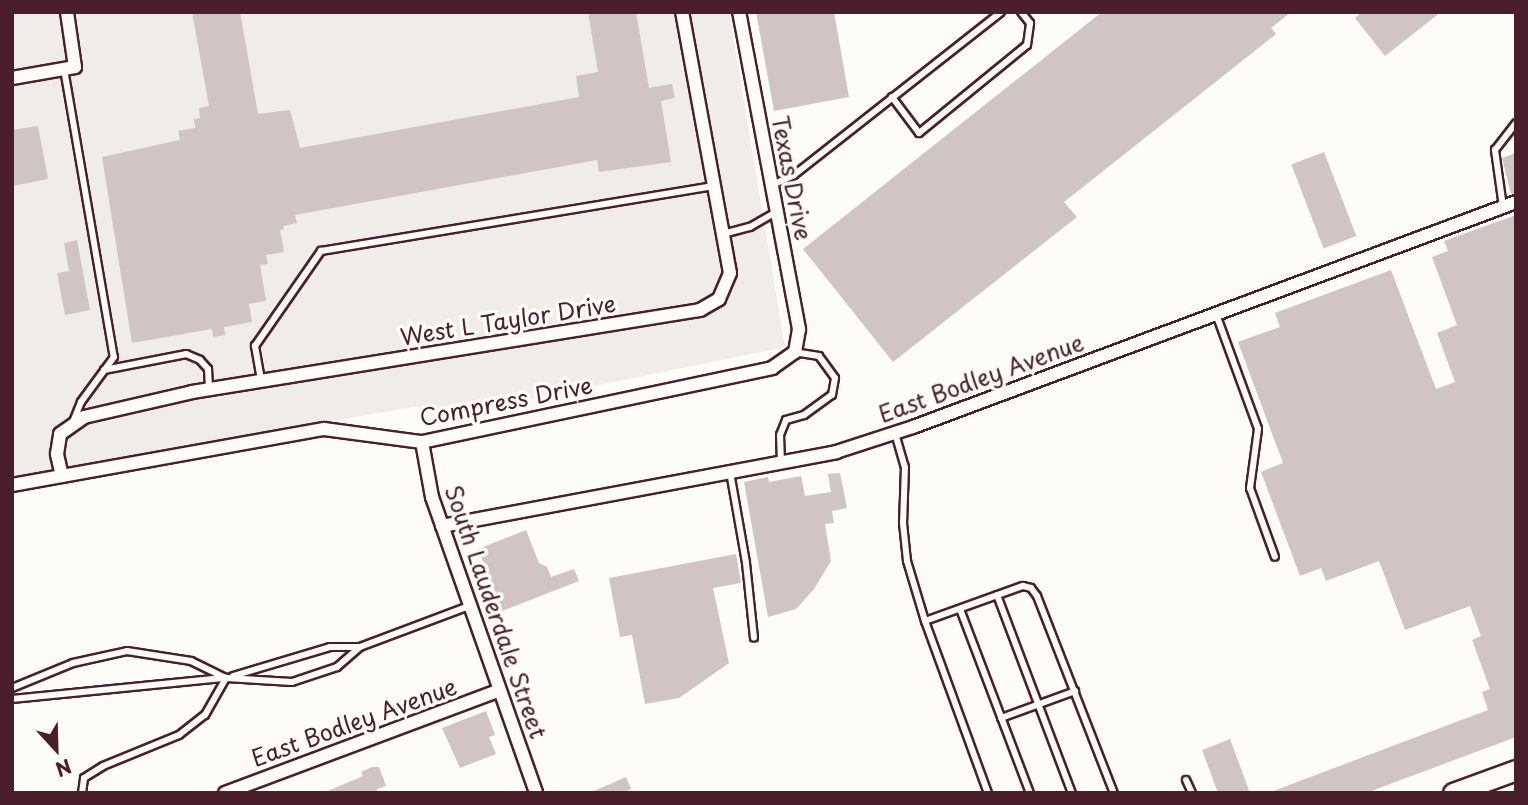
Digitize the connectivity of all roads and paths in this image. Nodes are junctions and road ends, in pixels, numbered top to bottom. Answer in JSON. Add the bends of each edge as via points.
{"nodes":[{"id":1,"x":67,"y":12,"type":"edge"},
{"id":2,"x":682,"y":12,"type":"edge"},
{"id":3,"x":739,"y":12,"type":"edge"},
{"id":4,"x":1001,"y":12,"type":"edge"},
{"id":5,"x":1021,"y":12,"type":"edge"},
{"id":6,"x":64,"y":69,"type":"junction"},
{"id":7,"x":12,"y":78,"type":"edge"},
{"id":8,"x":892,"y":97,"type":"junction"},
{"id":9,"x":1516,"y":123,"type":"edge"},
{"id":10,"x":772,"y":185,"type":"junction"},
{"id":11,"x":714,"y":186,"type":"junction"},
{"id":12,"x":1509,"y":204,"type":"edge"},
{"id":13,"x":777,"y":211,"type":"junction"},
{"id":14,"x":723,"y":234,"type":"junction"},
{"id":15,"x":1216,"y":314,"type":"junction"},
{"id":16,"x":795,"y":352,"type":"junction"},
{"id":17,"x":104,"y":370,"type":"junction"},
{"id":18,"x":261,"y":380,"type":"junction"},
{"id":19,"x":209,"y":389,"type":"junction"},
{"id":20,"x":72,"y":426,"type":"junction"},
{"id":21,"x":895,"y":433,"type":"junction"},
{"id":22,"x":422,"y":442,"type":"junction"},
{"id":23,"x":781,"y":463,"type":"junction"},
{"id":24,"x":730,"y":472,"type":"junction"},
{"id":25,"x":62,"y":477,"type":"junction"},
{"id":26,"x":12,"y":485,"type":"edge"},
{"id":27,"x":442,"y":526,"type":"junction"},
{"id":28,"x":1275,"y":557,"type":"dead end"},
{"id":29,"x":997,"y":595,"type":"junction"},
{"id":30,"x":469,"y":606,"type":"junction"},
{"id":31,"x":960,"y":609,"type":"junction"},
{"id":32,"x":925,"y":621,"type":"junction"},
{"id":33,"x":754,"y":638,"type":"dead end"},
{"id":34,"x":360,"y":647,"type":"junction"},
{"id":35,"x":226,"y":678,"type":"junction"},
{"id":36,"x":12,"y":688,"type":"edge"},
{"id":37,"x":498,"y":691,"type":"junction"},
{"id":38,"x":1075,"y":691,"type":"junction"},
{"id":39,"x":12,"y":699,"type":"edge"},
{"id":40,"x":1038,"y":704,"type":"junction"},
{"id":41,"x":1001,"y":718,"type":"junction"},
{"id":42,"x":1516,"y":771,"type":"edge"},
{"id":43,"x":1186,"y":780,"type":"dead end"},
{"id":44,"x":82,"y":793,"type":"edge"},
{"id":45,"x":225,"y":793,"type":"edge"},
{"id":46,"x":536,"y":793,"type":"edge"},
{"id":47,"x":989,"y":793,"type":"edge"},
{"id":48,"x":1030,"y":793,"type":"edge"},
{"id":49,"x":1072,"y":793,"type":"edge"},
{"id":50,"x":1114,"y":793,"type":"edge"},
{"id":51,"x":1192,"y":793,"type":"edge"},
{"id":52,"x":1453,"y":793,"type":"edge"}],
"edges":[{"from":1,"to":6,"type":"street","via":[[75,67]]},
{"from":2,"to":11,"type":"street","name":"West L Taylor Drive"},
{"from":3,"to":10,"type":"street","name":"Texas Drive"},
{"from":4,"to":8,"type":"lane"},
{"from":5,"to":8,"type":"lane","via":[[1030,23],[1027,45],[919,133]]},
{"from":6,"to":7,"type":"street"},
{"from":6,"to":17,"type":"lane","via":[[114,357]]},
{"from":8,"to":10,"type":"lane","via":[[794,175]]},
{"from":9,"to":12,"type":"lane","via":[[1495,150]]},
{"from":10,"to":13,"type":"street","name":"Texas Drive"},
{"from":11,"to":14,"type":"street","name":"West L Taylor Drive"},
{"from":11,"to":18,"type":"lane","via":[[321,251],[255,346]]},
{"from":12,"to":15,"type":"street","name":"East Bodley Avenue"},
{"from":13,"to":14,"type":"lane"},
{"from":13,"to":16,"type":"street","name":"Texas Drive","via":[[799,329]]},
{"from":14,"to":18,"type":"street","name":"West L Taylor Drive","via":[[730,273],[719,299],[700,310]]},
{"from":15,"to":21,"type":"street","name":"East Bodley Avenue"},
{"from":15,"to":28,"type":"lane","via":[[1258,429],[1250,488]]},
{"from":16,"to":22,"type":"street","name":"Compress Drive","via":[[772,368]]},
{"from":16,"to":23,"type":"lane","via":[[819,356],[835,378],[832,395],[804,415],[786,420],[780,435]]},
{"from":17,"to":19,"type":"lane","via":[[186,354],[208,369]]},
{"from":17,"to":20,"type":"lane","via":[[81,402]]},
{"from":18,"to":19,"type":"street","name":"West L Taylor Drive"},
{"from":19,"to":20,"type":"street","name":"West L Taylor Drive","via":[[84,417]]},
{"from":20,"to":25,"type":"street","via":[[60,434],[57,454]]},
{"from":21,"to":23,"type":"street","name":"East Bodley Avenue"},
{"from":21,"to":32,"type":"lane","via":[[905,467],[907,561]]},
{"from":22,"to":25,"type":"street","name":"Compress Drive","via":[[324,429]]},
{"from":22,"to":27,"type":"street","name":"South Lauderdale Street"},
{"from":23,"to":24,"type":"street","name":"East Bodley Avenue"},
{"from":24,"to":27,"type":"street","name":"East Bodley Avenue"},
{"from":24,"to":33,"type":"lane"},
{"from":25,"to":26,"type":"street","name":"Compress Drive"},
{"from":27,"to":30,"type":"street","name":"South Lauderdale Street"},
{"from":29,"to":31,"type":"lane"},
{"from":29,"to":38,"type":"lane","via":[[1023,586],[1031,588]]},
{"from":29,"to":40,"type":"lane"},
{"from":30,"to":34,"type":"lane"},
{"from":30,"to":37,"type":"street","name":"South Lauderdale Street"},
{"from":31,"to":32,"type":"lane"},
{"from":31,"to":41,"type":"lane"},
{"from":32,"to":47,"type":"lane"},
{"from":34,"to":35,"type":"lane","via":[[330,647]]},
{"from":34,"to":35,"type":"lane","via":[[337,667],[292,682]]},
{"from":35,"to":36,"type":"lane","via":[[191,661],[127,651],[73,663]]},
{"from":35,"to":39,"type":"lane"},
{"from":35,"to":44,"type":"lane","via":[[205,715],[179,735],[84,778]]},
{"from":37,"to":45,"type":"street","name":"East Bodley Avenue"},
{"from":37,"to":46,"type":"street","name":"South Lauderdale Street"},
{"from":38,"to":40,"type":"lane"},
{"from":38,"to":50,"type":"lane"},
{"from":40,"to":41,"type":"lane"},
{"from":40,"to":49,"type":"lane"},
{"from":41,"to":48,"type":"lane"},
{"from":42,"to":52,"type":"main road"},
{"from":43,"to":51,"type":"lane"}]}
